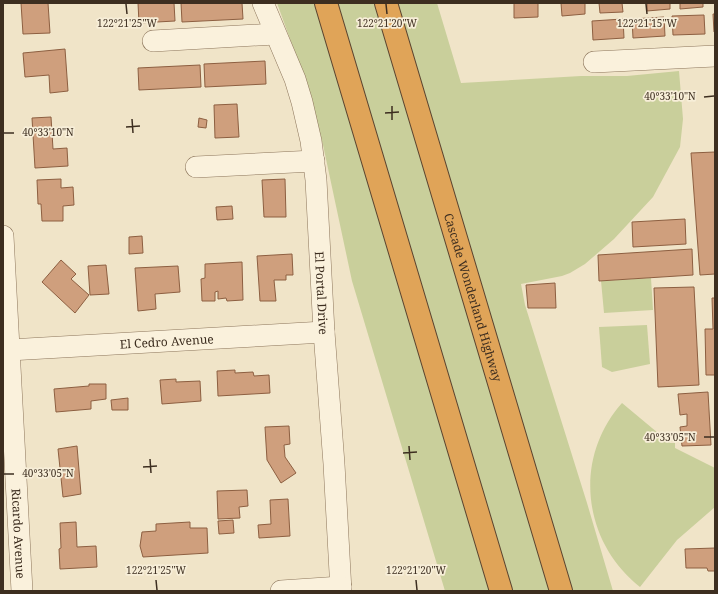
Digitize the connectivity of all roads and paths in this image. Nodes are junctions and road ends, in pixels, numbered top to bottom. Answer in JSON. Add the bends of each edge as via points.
{"nodes":[{"id":1,"x":263,"y":3,"type":"edge"},
{"id":2,"x":326,"y":3,"type":"edge"},
{"id":3,"x":386,"y":3,"type":"edge"},
{"id":4,"x":275,"y":34,"type":"junction"},
{"id":5,"x":153,"y":41,"type":"dead end"},
{"id":6,"x":715,"y":56,"type":"edge"},
{"id":7,"x":594,"y":62,"type":"dead end"},
{"id":8,"x":314,"y":161,"type":"junction"},
{"id":9,"x":196,"y":167,"type":"dead end"},
{"id":10,"x":3,"y":236,"type":"edge"},
{"id":11,"x":324,"y":332,"type":"junction"},
{"id":12,"x":9,"y":350,"type":"junction"},
{"id":13,"x":341,"y":589,"type":"edge"},
{"id":14,"x":22,"y":591,"type":"edge"},
{"id":15,"x":282,"y":591,"type":"edge"},
{"id":16,"x":501,"y":591,"type":"edge"},
{"id":17,"x":561,"y":591,"type":"edge"}],
"edges":[{"from":1,"to":4,"type":"street","name":"El Portal Drive"},
{"from":2,"to":16,"type":"highway"},
{"from":3,"to":17,"type":"highway","name":"Cascade Wonderland Highway"},
{"from":4,"to":5,"type":"street"},
{"from":4,"to":8,"type":"street","name":"El Portal Drive","via":[[295,79]]},
{"from":6,"to":7,"type":"street"},
{"from":8,"to":9,"type":"street"},
{"from":8,"to":11,"type":"street","name":"El Portal Drive"},
{"from":10,"to":12,"type":"street","name":"Ricardo Avenue"},
{"from":11,"to":12,"type":"street","name":"El Cedro Avenue"},
{"from":11,"to":13,"type":"street","name":"El Portal Drive"},
{"from":12,"to":14,"type":"street","name":"Ricardo Avenue"},
{"from":13,"to":15,"type":"street"}]}
